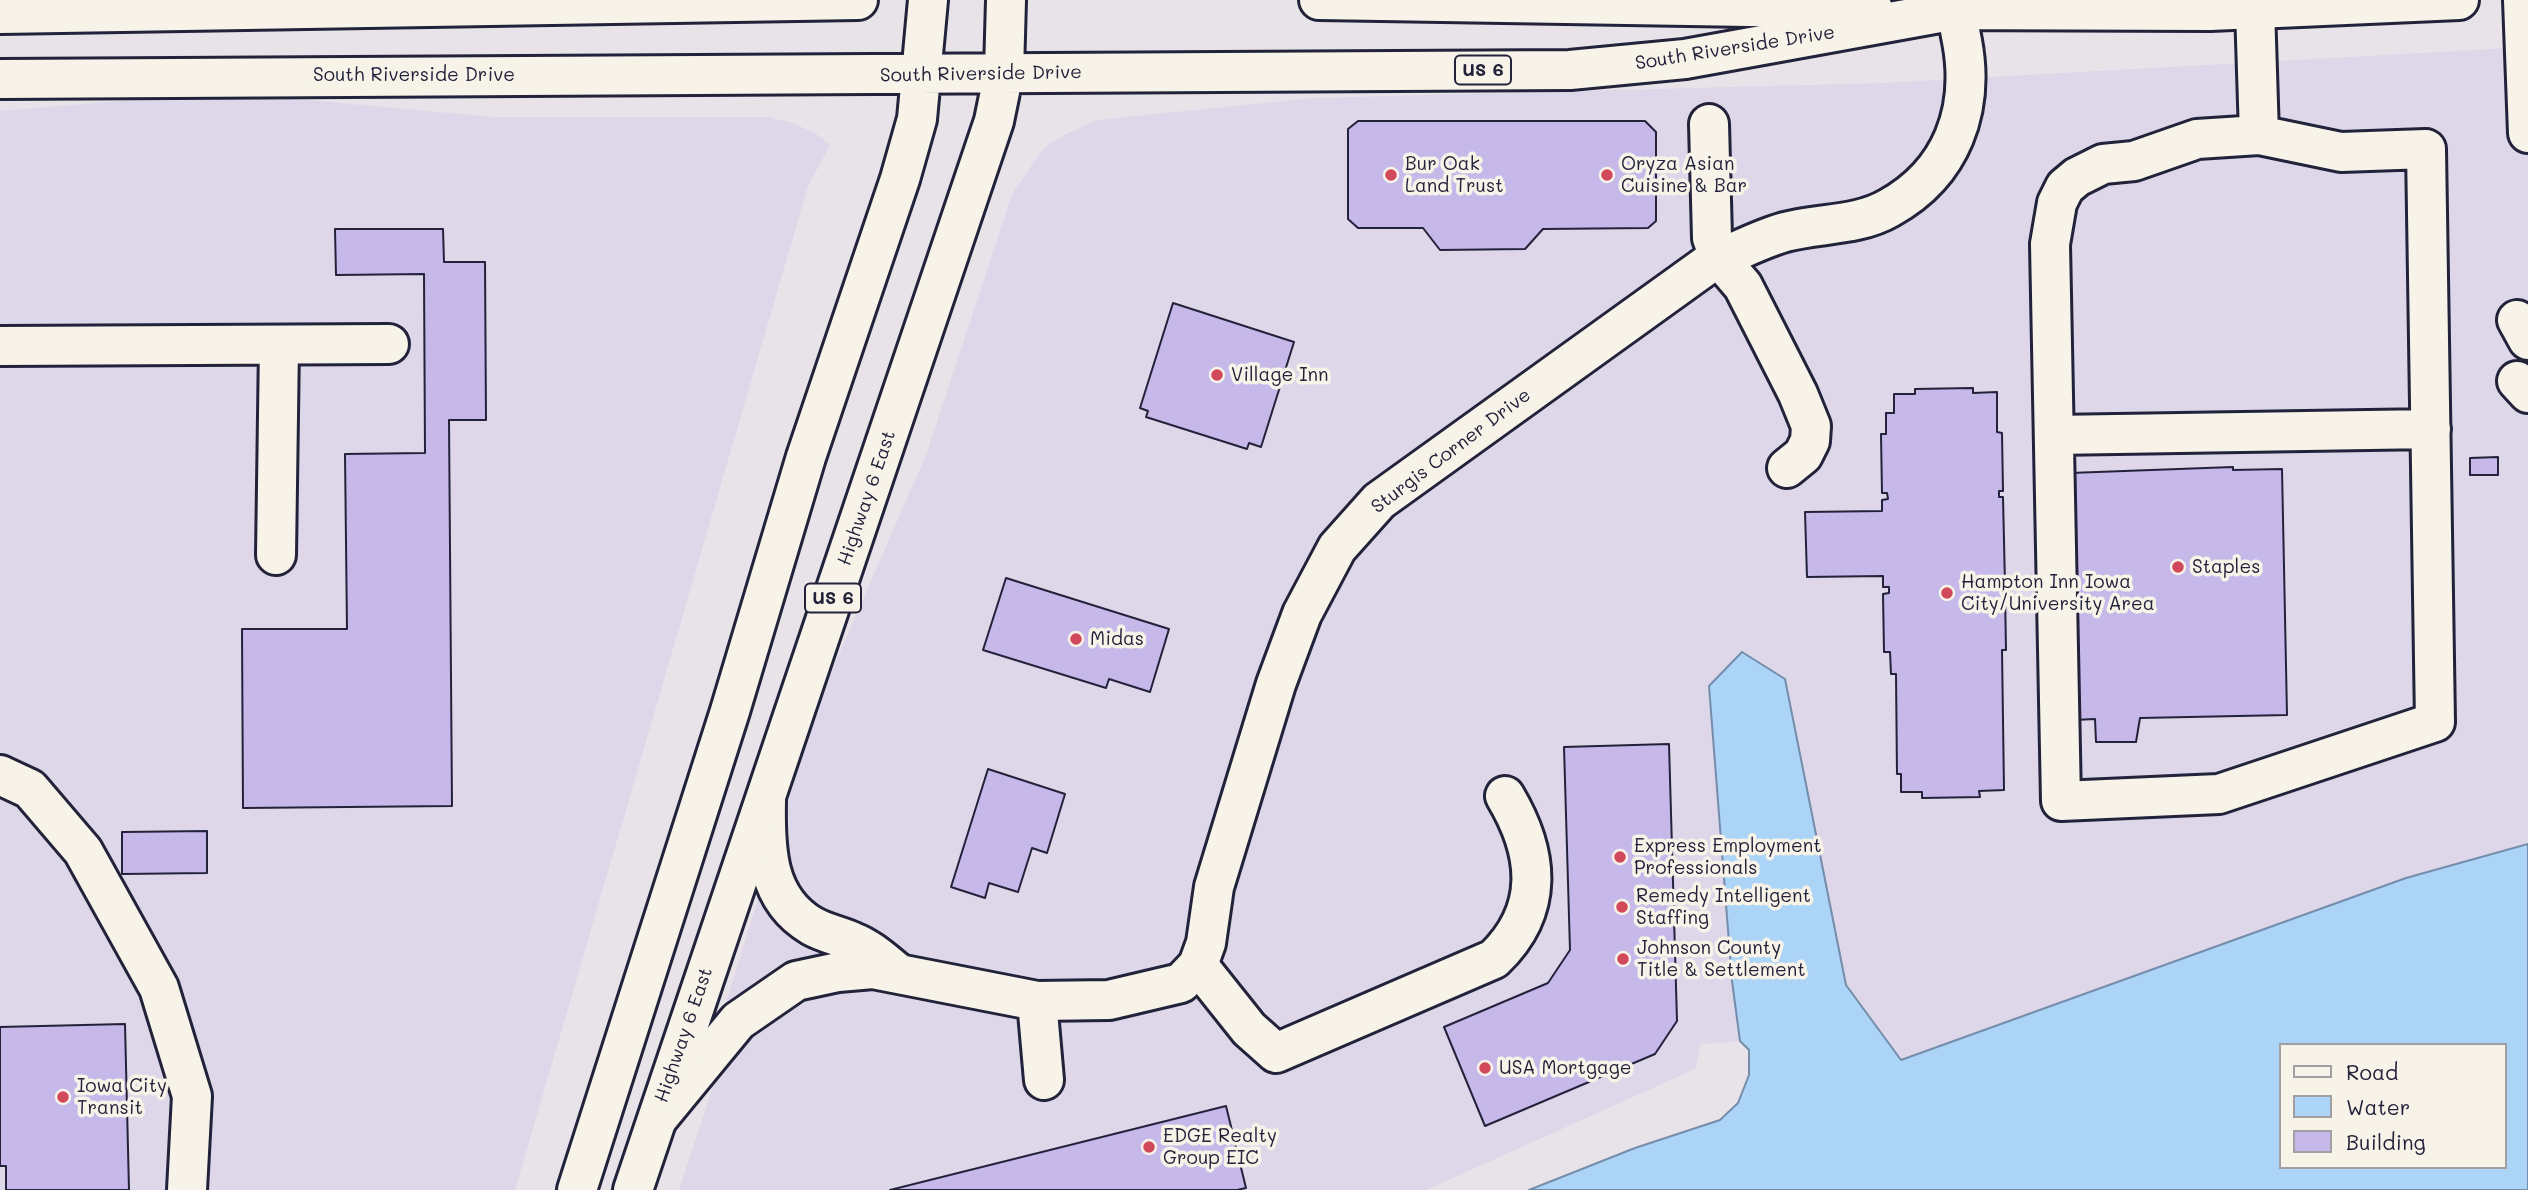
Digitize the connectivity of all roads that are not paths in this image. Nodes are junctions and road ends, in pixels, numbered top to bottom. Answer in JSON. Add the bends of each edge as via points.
{"nodes":[{"id":1,"x":858,"y":0,"type":"edge"},
{"id":2,"x":928,"y":0,"type":"edge"},
{"id":3,"x":1006,"y":0,"type":"edge"},
{"id":4,"x":1319,"y":0,"type":"edge"},
{"id":5,"x":2459,"y":0,"type":"edge"},
{"id":6,"x":2523,"y":0,"type":"edge"},
{"id":7,"x":1685,"y":2,"type":"edge"},
{"id":8,"x":1954,"y":5,"type":"edge"},
{"id":9,"x":2210,"y":5,"type":"edge"},
{"id":10,"x":2255,"y":8,"type":"junction"},
{"id":11,"x":0,"y":13,"type":"edge"},
{"id":12,"x":1004,"y":72,"type":"junction"},
{"id":13,"x":923,"y":76,"type":"junction"},
{"id":14,"x":0,"y":79,"type":"edge"},
{"id":15,"x":1709,"y":124,"type":"dead end"},
{"id":16,"x":2528,"y":133,"type":"edge"},
{"id":17,"x":2259,"y":135,"type":"junction"},
{"id":18,"x":1720,"y":259,"type":"junction"},
{"id":19,"x":279,"y":345,"type":"junction"},
{"id":20,"x":389,"y":345,"type":"dead end"},
{"id":21,"x":0,"y":346,"type":"edge"},
{"id":22,"x":2431,"y":429,"type":"junction"},
{"id":23,"x":2054,"y":435,"type":"junction"},
{"id":24,"x":1787,"y":468,"type":"dead end"},
{"id":25,"x":276,"y":555,"type":"dead end"},
{"id":26,"x":0,"y":775,"type":"edge"},
{"id":27,"x":766,"y":793,"type":"junction"},
{"id":28,"x":1505,"y":796,"type":"dead end"},
{"id":29,"x":1198,"y":965,"type":"junction"},
{"id":30,"x":897,"y":972,"type":"junction"},
{"id":31,"x":1037,"y":1001,"type":"junction"},
{"id":32,"x":1044,"y":1080,"type":"dead end"},
{"id":33,"x":655,"y":1121,"type":"junction"},
{"id":34,"x":187,"y":1190,"type":"edge"},
{"id":35,"x":577,"y":1190,"type":"edge"},
{"id":36,"x":633,"y":1190,"type":"edge"}],
"edges":[{"from":1,"to":11,"type":"main road"},
{"from":2,"to":13,"type":"main road"},
{"from":3,"to":12,"type":"main road","name":"Highway 6 East"},
{"from":4,"to":7,"type":"main road","name":"South Riverside Drive","number":"US 6"},
{"from":5,"to":10,"type":"main road","name":"South Riverside Drive","number":"US 6"},
{"from":6,"to":16,"type":"main road"},
{"from":7,"to":8,"type":"main road","name":"South Riverside Drive","number":"US 6"},
{"from":8,"to":9,"type":"main road","name":"South Riverside Drive","number":"US 6"},
{"from":8,"to":12,"type":"main road","name":"South Riverside Drive","number":"US 6","via":[[1685,59],[1570,70]]},
{"from":8,"to":18,"type":"main road","name":"Sturgis Corner Drive","via":[[1967,68],[1966,97],[1957,137],[1939,166],[1887,209],[1842,223],[1787,232]]},
{"from":9,"to":10,"type":"main road","name":"South Riverside Drive","number":"US 6"},
{"from":10,"to":17,"type":"main road"},
{"from":12,"to":13,"type":"main road","name":"South Riverside Drive"},
{"from":12,"to":27,"type":"main road","name":"Highway 6 East","number":"US 6","via":[[994,121]]},
{"from":13,"to":14,"type":"main road","name":"South Riverside Drive"},
{"from":13,"to":35,"type":"main road","via":[[917,119],[900,179],[806,457]]},
{"from":15,"to":18,"type":"main road","via":[[1709,219]]},
{"from":17,"to":22,"type":"main road","via":[[2342,152],[2426,149]]},
{"from":17,"to":23,"type":"main road","via":[[2197,139],[2134,162],[2104,164],[2065,187],[2057,203],[2050,244]]},
{"from":18,"to":24,"type":"main road","via":[[1742,286],[1808,414],[1811,441]]},
{"from":18,"to":29,"type":"main road","name":"Sturgis Corner Drive","via":[[1657,299],[1379,501],[1337,548],[1301,614],[1276,684],[1214,887]]},
{"from":19,"to":20,"type":"main road"},
{"from":19,"to":21,"type":"main road"},
{"from":19,"to":25,"type":"main road"},
{"from":22,"to":23,"type":"main road"},
{"from":22,"to":23,"type":"main road","via":[[2435,722],[2219,794],[2061,801]]},
{"from":26,"to":34,"type":"main road","via":[[30,789],[83,851],[159,988],[192,1096]]},
{"from":27,"to":30,"type":"main road","via":[[768,863],[778,894],[814,927],[868,949]]},
{"from":27,"to":33,"type":"main road","name":"Highway 6 East","number":"US 6"},
{"from":28,"to":29,"type":"main road","via":[[1522,825],[1531,854],[1530,892],[1525,919],[1494,959],[1276,1053],[1249,1029]]},
{"from":29,"to":31,"type":"main road","via":[[1181,983],[1152,992],[1109,1000]]},
{"from":30,"to":31,"type":"main road"},
{"from":30,"to":33,"type":"main road","via":[[838,972],[796,981],[773,994],[738,1021]]},
{"from":31,"to":32,"type":"main road"},
{"from":33,"to":36,"type":"main road","name":"Highway 6 East","number":"US 6"}]}
